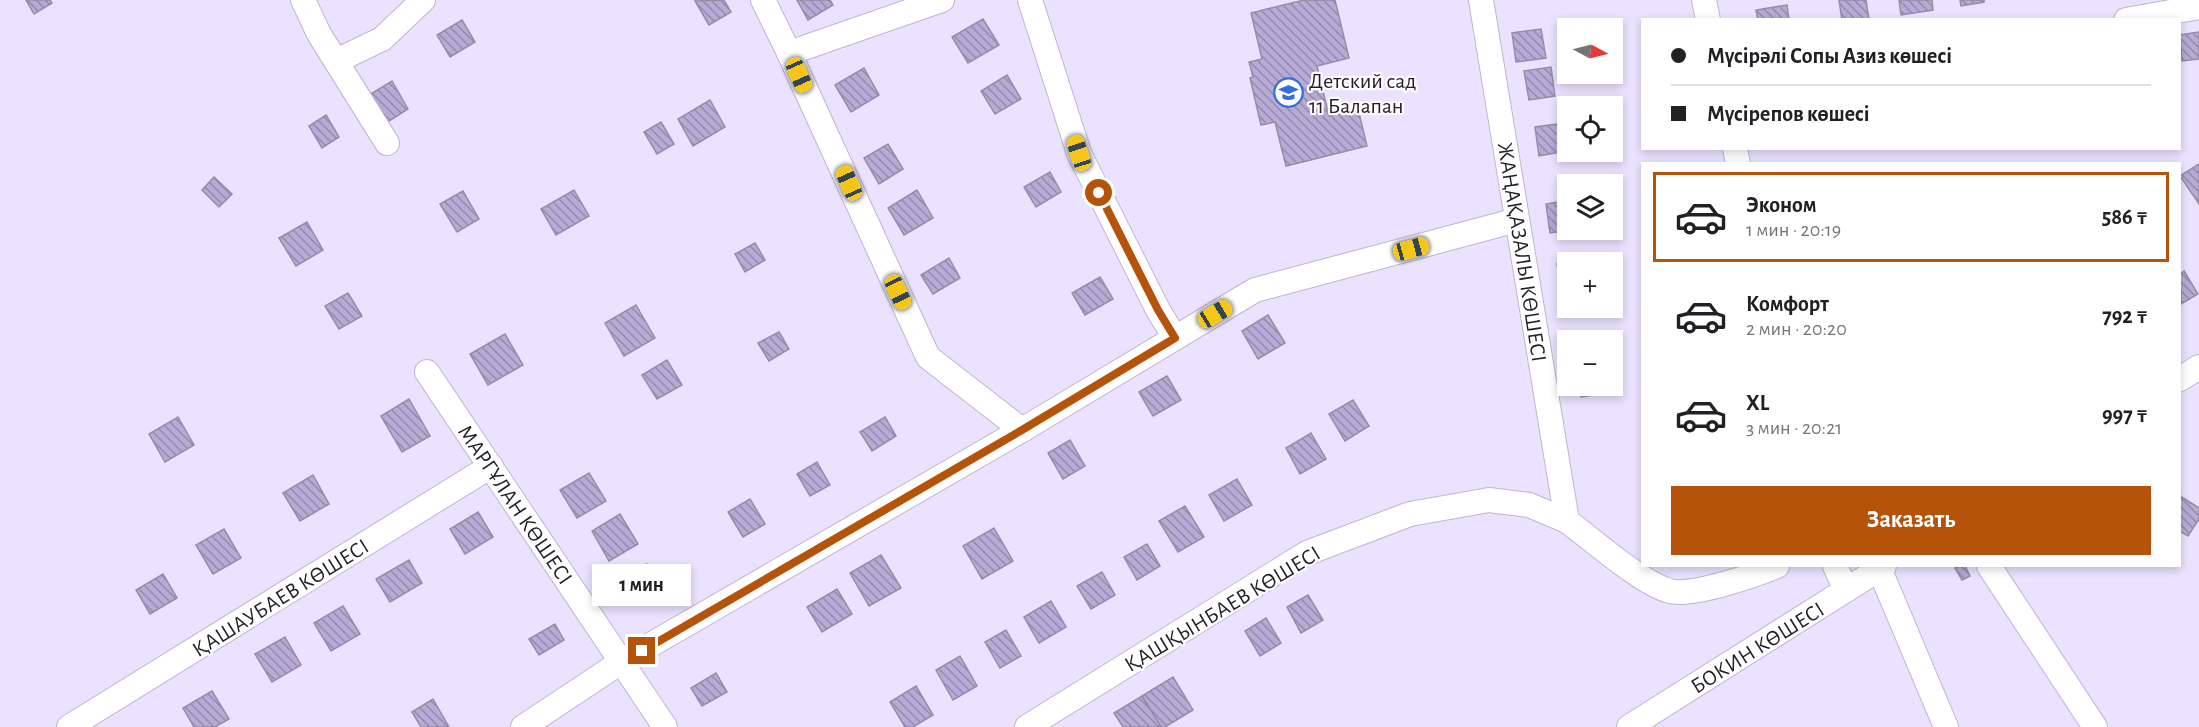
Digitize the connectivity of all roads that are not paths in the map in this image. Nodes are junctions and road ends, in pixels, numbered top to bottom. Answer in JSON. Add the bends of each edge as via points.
{"nodes":[{"id":1,"x":303,"y":0,"type":"edge"},
{"id":2,"x":423,"y":0,"type":"edge"},
{"id":3,"x":763,"y":0,"type":"edge"},
{"id":4,"x":942,"y":0,"type":"edge"},
{"id":5,"x":1030,"y":0,"type":"edge"},
{"id":6,"x":1481,"y":0,"type":"edge"},
{"id":7,"x":1704,"y":0,"type":"edge"},
{"id":8,"x":2199,"y":7,"type":"edge"},
{"id":9,"x":1708,"y":18,"type":"edge"},
{"id":10,"x":2137,"y":18,"type":"edge"},
{"id":11,"x":789,"y":53,"type":"junction"},
{"id":12,"x":336,"y":61,"type":"junction"},
{"id":13,"x":387,"y":143,"type":"dead end"},
{"id":14,"x":1517,"y":220,"type":"junction"},
{"id":15,"x":1175,"y":338,"type":"junction"},
{"id":16,"x":2199,"y":367,"type":"edge"},
{"id":17,"x":427,"y":372,"type":"dead end"},
{"id":18,"x":2181,"y":378,"type":"edge"},
{"id":19,"x":1022,"y":430,"type":"junction"},
{"id":20,"x":491,"y":466,"type":"junction"},
{"id":21,"x":1567,"y":521,"type":"junction"},
{"id":22,"x":1774,"y":567,"type":"edge"},
{"id":23,"x":1835,"y":567,"type":"edge"},
{"id":24,"x":1882,"y":567,"type":"edge"},
{"id":25,"x":1990,"y":567,"type":"edge"},
{"id":26,"x":1846,"y":590,"type":"junction"},
{"id":27,"x":621,"y":662,"type":"junction"},
{"id":28,"x":69,"y":727,"type":"edge"},
{"id":29,"x":523,"y":727,"type":"edge"},
{"id":30,"x":665,"y":727,"type":"edge"},
{"id":31,"x":1027,"y":727,"type":"edge"},
{"id":32,"x":1629,"y":727,"type":"edge"},
{"id":33,"x":1946,"y":727,"type":"edge"},
{"id":34,"x":2094,"y":727,"type":"edge"}],
"edges":[{"from":1,"to":12,"type":"street"},
{"from":2,"to":12,"type":"street","via":[[382,39]]},
{"from":3,"to":11,"type":"street"},
{"from":4,"to":11,"type":"street"},
{"from":5,"to":15,"type":"street","via":[[1079,153]]},
{"from":6,"to":14,"type":"street","name":"ЖАҢАҚАЗАЛЫ КӨШЕСІ"},
{"from":7,"to":9,"type":"street"},
{"from":8,"to":10,"type":"street"},
{"from":11,"to":19,"type":"street","via":[[928,357]]},
{"from":12,"to":13,"type":"street"},
{"from":14,"to":15,"type":"street","via":[[1256,290]]},
{"from":14,"to":21,"type":"street","name":"ЖАҢАҚАЗАЛЫ КӨШЕСІ"},
{"from":15,"to":19,"type":"street"},
{"from":16,"to":18,"type":"street"},
{"from":17,"to":20,"type":"street","name":"МАРГҰЛАН КӨШЕСІ"},
{"from":19,"to":27,"type":"street"},
{"from":20,"to":27,"type":"street","name":"МАРГҰЛАН КӨШЕСІ"},
{"from":20,"to":28,"type":"street","name":"ҚАШАУБАЕВ КӨШЕСІ"},
{"from":21,"to":22,"type":"street","via":[[1651,584],[1672,592],[1703,589]]},
{"from":21,"to":31,"type":"street","name":"ҚАШҚЫНБАЕВ КӨШЕСІ","via":[[1528,505],[1489,500],[1410,514],[1307,553]]},
{"from":23,"to":26,"type":"street"},
{"from":24,"to":26,"type":"street","name":"БОКИН КӨШЕСІ"},
{"from":24,"to":33,"type":"street"},
{"from":25,"to":34,"type":"street"},
{"from":26,"to":32,"type":"street","name":"БОКИН КӨШЕСІ"},
{"from":27,"to":29,"type":"street"},
{"from":27,"to":30,"type":"street","name":"МАРГҰЛАН КӨШЕСІ"}]}
